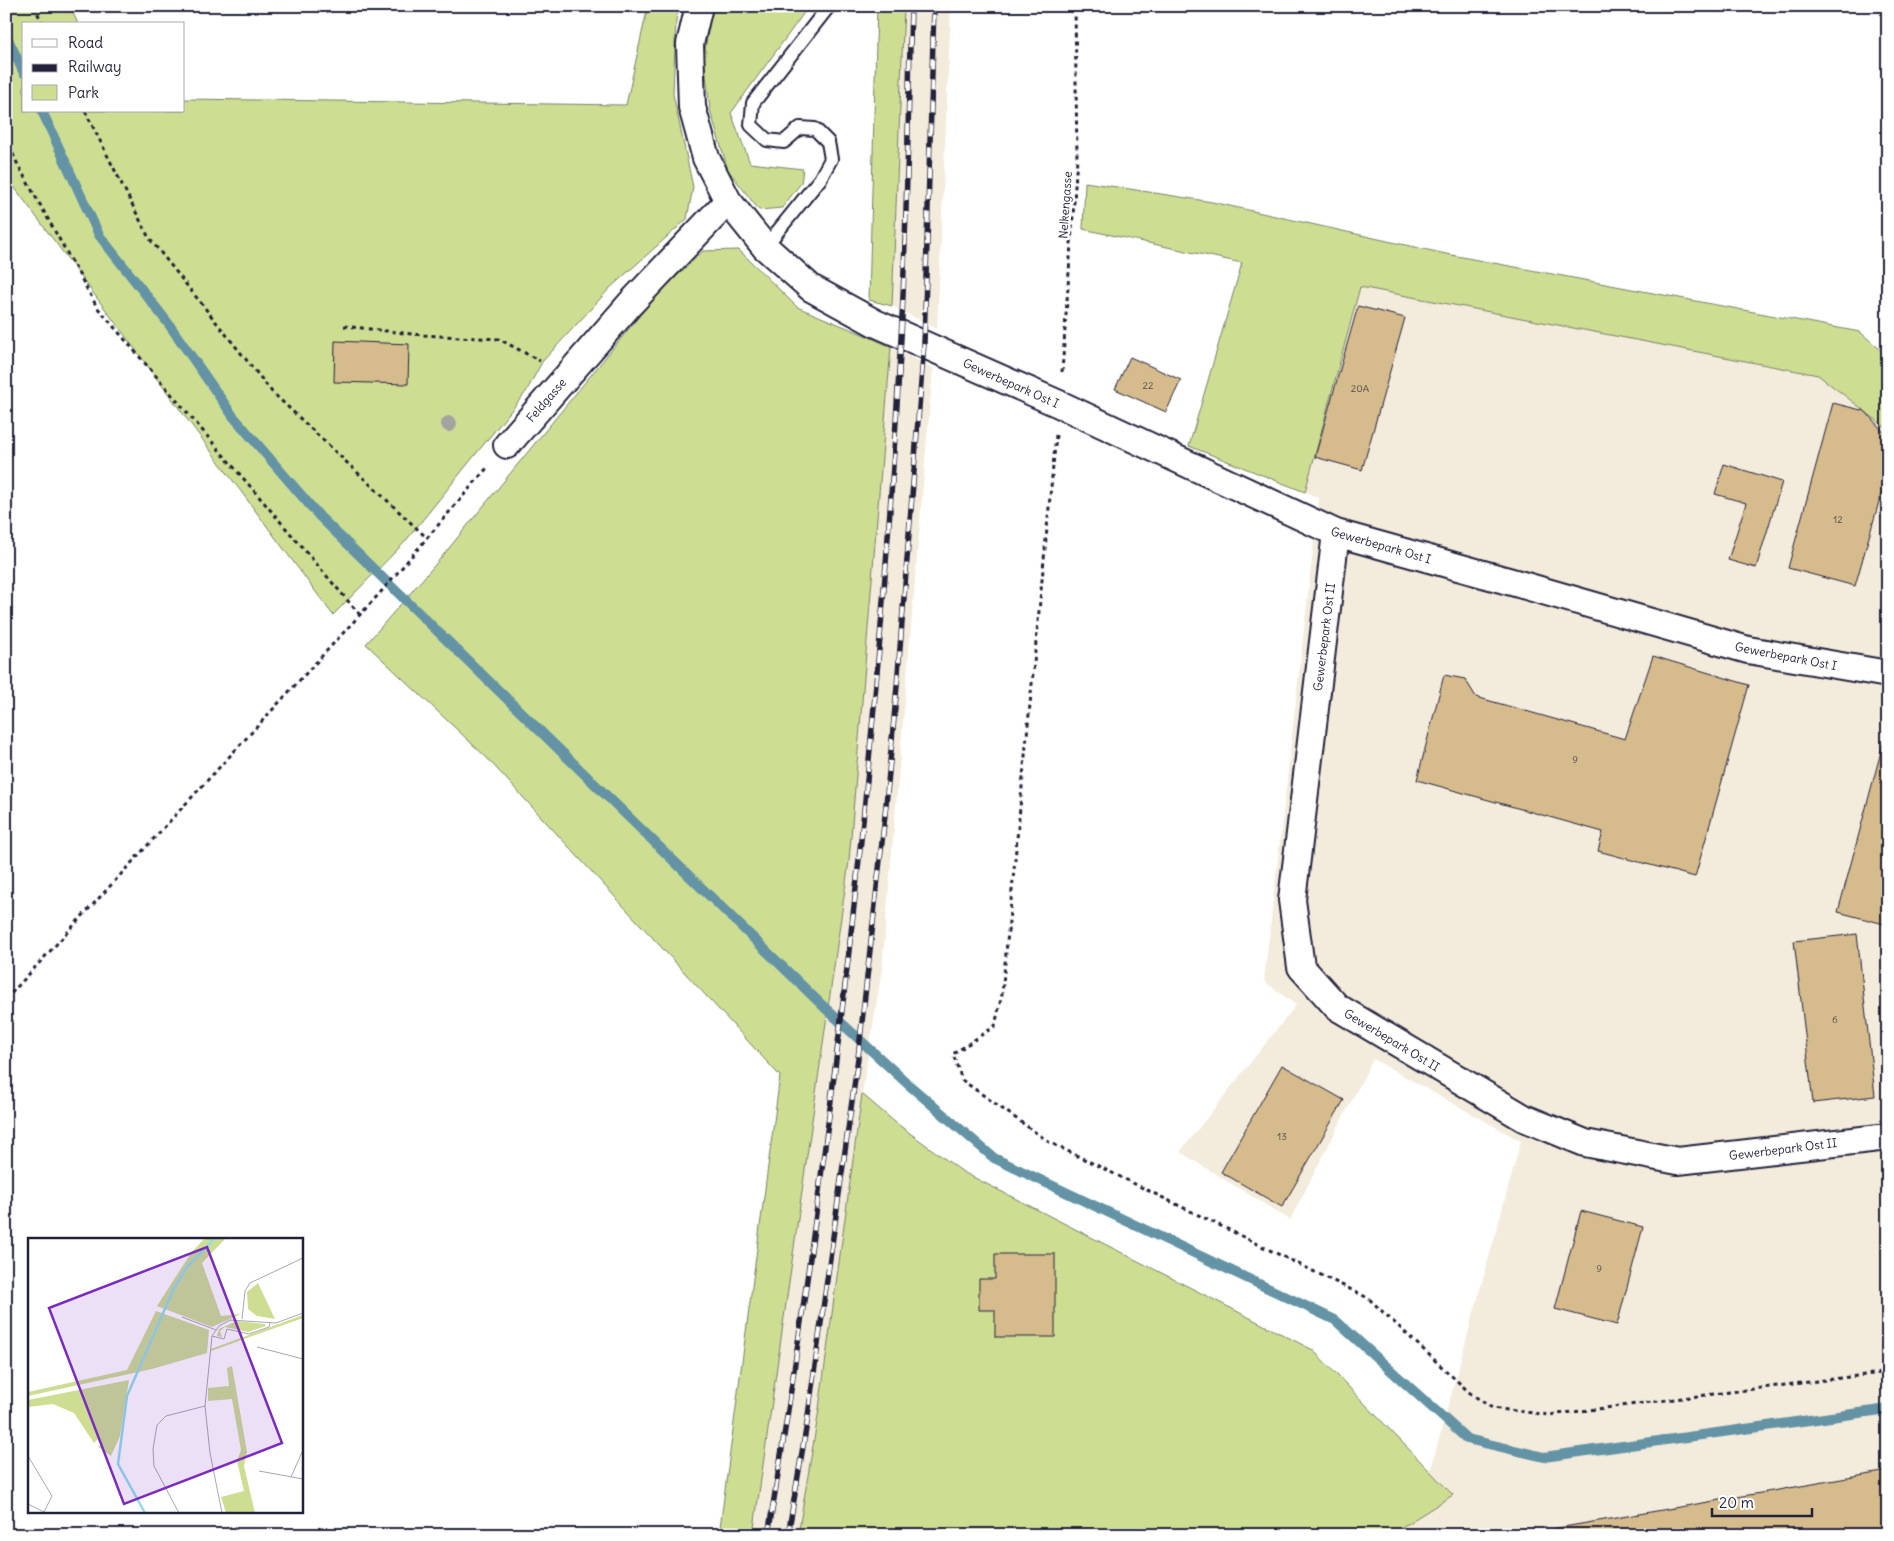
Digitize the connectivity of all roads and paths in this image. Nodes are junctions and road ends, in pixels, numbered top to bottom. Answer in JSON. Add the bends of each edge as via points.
{"nodes":[{"id":1,"x":34,"y":6,"type":"edge"},
{"id":2,"x":699,"y":6,"type":"edge"},
{"id":3,"x":829,"y":6,"type":"edge"},
{"id":4,"x":1075,"y":6,"type":"edge"},
{"id":5,"x":42,"y":22,"type":"edge"},
{"id":6,"x":86,"y":112,"type":"edge"},
{"id":7,"x":6,"y":139,"type":"edge"},
{"id":8,"x":728,"y":201,"type":"junction"},
{"id":9,"x":765,"y":248,"type":"junction"},
{"id":10,"x":344,"y":326,"type":"dead end"},
{"id":11,"x":566,"y":377,"type":"junction"},
{"id":12,"x":1059,"y":404,"type":"junction"},
{"id":13,"x":507,"y":445,"type":"joint"},
{"id":14,"x":1336,"y":533,"type":"junction"},
{"id":15,"x":427,"y":538,"type":"junction"},
{"id":16,"x":360,"y":615,"type":"junction"},
{"id":17,"x":1888,"y":674,"type":"edge"},
{"id":18,"x":6,"y":999,"type":"edge"},
{"id":19,"x":1888,"y":1137,"type":"edge"},
{"id":20,"x":1888,"y":1372,"type":"edge"}],
"edges":[{"from":1,"to":5,"type":"path"},
{"from":2,"to":8,"type":"street","name":"Gewerbepark Ost I","via":[[690,44],[692,107],[706,158]]},
{"from":3,"to":9,"type":"lane","via":[[753,103],[751,125],[767,140],[784,142],[800,128],[815,129],[828,142],[831,159]]},
{"from":4,"to":12,"type":"path","name":"Nelkengasse","via":[[1077,158]]},
{"from":6,"to":15,"type":"path","via":[[149,238],[241,354],[272,392]]},
{"from":7,"to":16,"type":"path","via":[[97,307]]},
{"from":8,"to":9,"type":"street","name":"Gewerbepark Ost I"},
{"from":8,"to":11,"type":"street","name":"Feldgasse"},
{"from":9,"to":12,"type":"street","name":"Gewerbepark Ost I","via":[[811,288],[875,323]]},
{"from":10,"to":11,"type":"path","via":[[499,339]]},
{"from":11,"to":13,"type":"street","name":"Feldgasse"},
{"from":12,"to":14,"type":"street","name":"Gewerbepark Ost I"},
{"from":12,"to":20,"type":"path","name":"Nelkengasse","via":[[1002,994],[994,1026],[952,1054],[962,1080],[1049,1142],[1368,1298],[1470,1393],[1492,1408],[1549,1415]]},
{"from":13,"to":15,"type":"path"},
{"from":14,"to":17,"type":"street","name":"Gewerbepark Ost I","via":[[1748,650]]},
{"from":14,"to":19,"type":"street","name":"Gewerbepark Ost II","via":[[1292,900],[1301,967],[1337,1007],[1524,1118],[1586,1143],[1678,1161]]},
{"from":15,"to":16,"type":"path"},
{"from":16,"to":18,"type":"path"}]}
